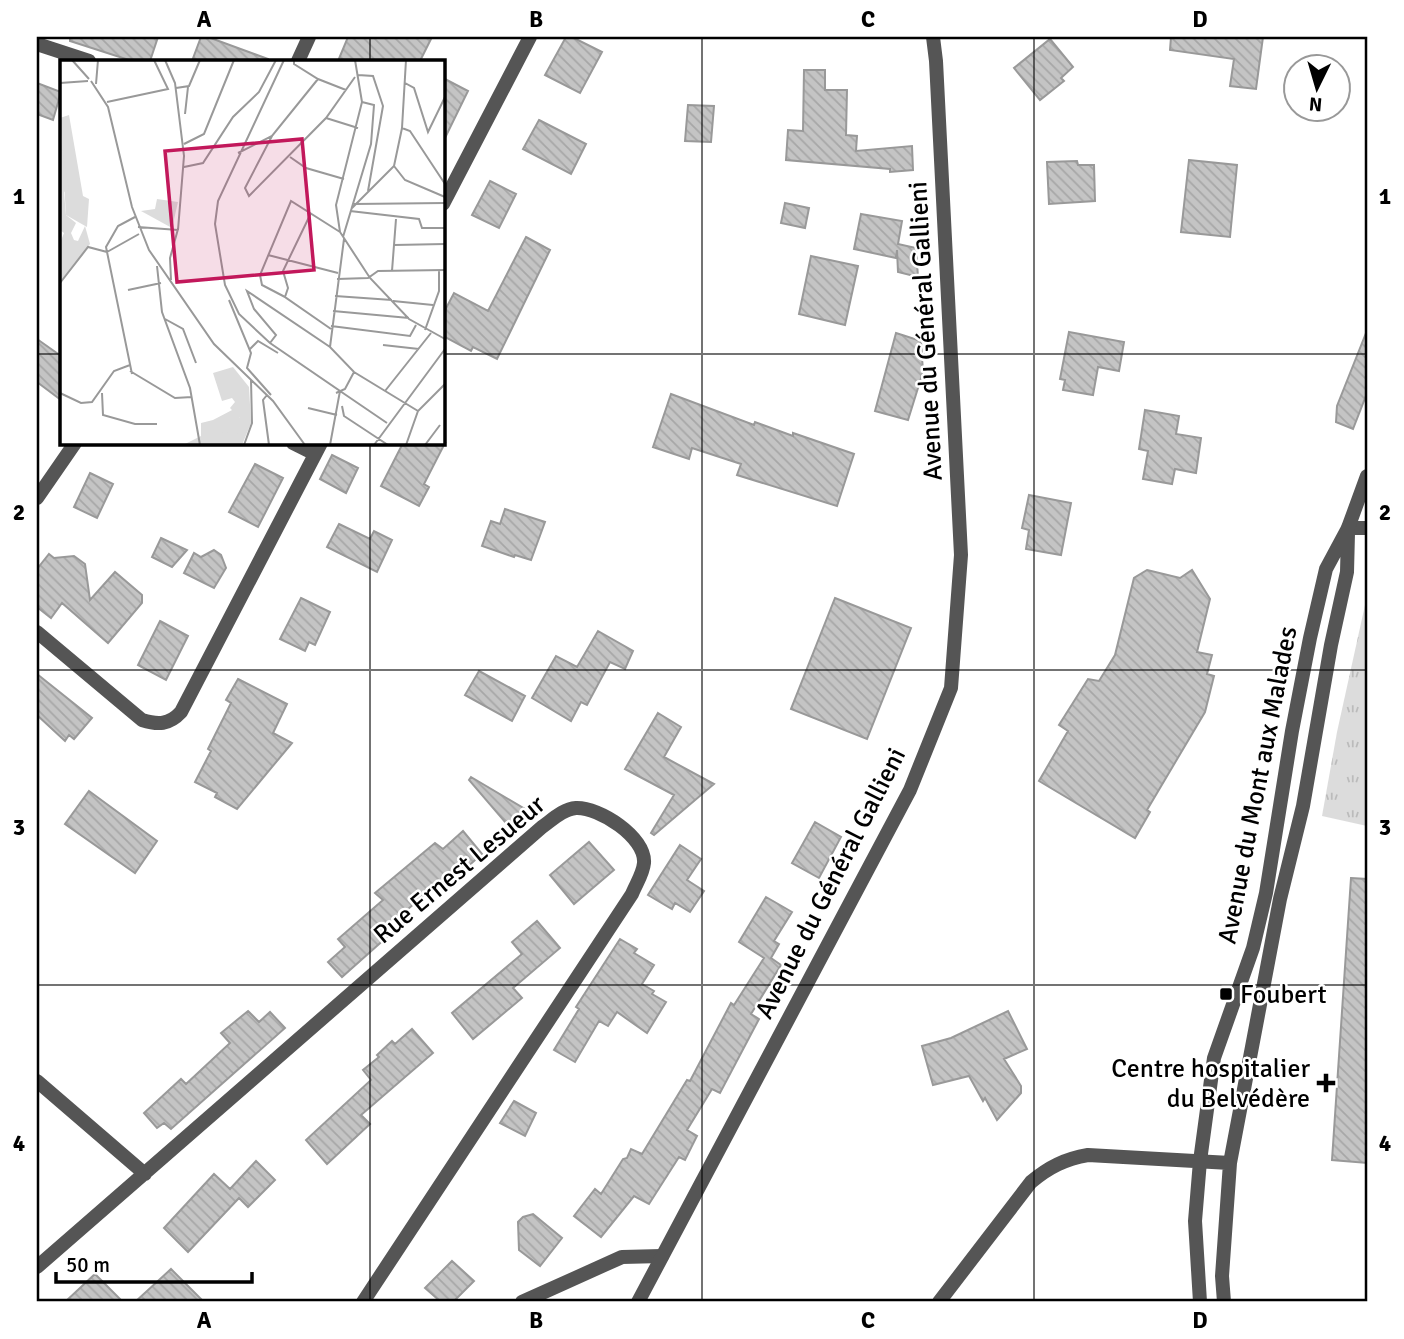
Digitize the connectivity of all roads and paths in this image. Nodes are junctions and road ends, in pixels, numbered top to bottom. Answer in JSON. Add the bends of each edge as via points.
{"nodes":[{"id":1,"x":309,"y":37,"type":"edge"},
{"id":2,"x":530,"y":37,"type":"edge"},
{"id":3,"x":933,"y":37,"type":"edge"},
{"id":4,"x":37,"y":44,"type":"edge"},
{"id":5,"x":86,"y":60,"type":"edge"},
{"id":6,"x":298,"y":60,"type":"edge"},
{"id":7,"x":445,"y":194,"type":"edge"},
{"id":8,"x":74,"y":444,"type":"edge"},
{"id":9,"x":297,"y":444,"type":"edge"},
{"id":10,"x":318,"y":449,"type":"edge"},
{"id":11,"x":1367,"y":476,"type":"edge"},
{"id":12,"x":37,"y":498,"type":"edge"},
{"id":13,"x":1348,"y":528,"type":"junction"},
{"id":14,"x":1367,"y":528,"type":"edge"},
{"id":15,"x":37,"y":632,"type":"edge"},
{"id":16,"x":37,"y":1081,"type":"edge"},
{"id":17,"x":1200,"y":1161,"type":"junction"},
{"id":18,"x":1230,"y":1163,"type":"junction"},
{"id":19,"x":145,"y":1174,"type":"junction"},
{"id":20,"x":662,"y":1256,"type":"junction"},
{"id":21,"x":37,"y":1267,"type":"edge"},
{"id":22,"x":363,"y":1302,"type":"edge"},
{"id":23,"x":522,"y":1302,"type":"edge"},
{"id":24,"x":638,"y":1302,"type":"edge"},
{"id":25,"x":939,"y":1302,"type":"edge"},
{"id":26,"x":1200,"y":1302,"type":"edge"},
{"id":27,"x":1224,"y":1302,"type":"edge"}],
"edges":[{"from":1,"to":6,"type":"street"},
{"from":2,"to":7,"type":"street"},
{"from":3,"to":20,"type":"street","name":"Avenue du Général Gallieni","via":[[961,555],[951,688],[910,790]]},
{"from":4,"to":5,"type":"street"},
{"from":8,"to":12,"type":"street"},
{"from":9,"to":10,"type":"street"},
{"from":10,"to":15,"type":"street","via":[[174,720],[154,724],[142,720]]},
{"from":11,"to":13,"type":"street","name":"Avenue du Mont aux Malades"},
{"from":13,"to":14,"type":"street"},
{"from":13,"to":17,"type":"street","name":"Avenue du Mont aux Malades","via":[[1326,569],[1266,893],[1253,948],[1214,1058]]},
{"from":13,"to":18,"type":"street","name":"Avenue du Mont aux Malades","via":[[1347,572]]},
{"from":16,"to":19,"type":"street"},
{"from":17,"to":18,"type":"street"},
{"from":17,"to":25,"type":"street","via":[[1088,1155],[1049,1168],[1031,1182]]},
{"from":17,"to":26,"type":"street","name":"Avenue du Mont aux Malades","via":[[1195,1221]]},
{"from":18,"to":27,"type":"street","name":"Avenue du Mont aux Malades"},
{"from":19,"to":21,"type":"street","name":"Rue Ernest Lesueur"},
{"from":19,"to":22,"type":"street","name":"Rue Ernest Lesueur","via":[[542,827],[577,808],[618,825],[642,850],[644,863],[636,885]]},
{"from":20,"to":23,"type":"street","via":[[622,1257]]},
{"from":20,"to":24,"type":"street","name":"Avenue du Général Gallieni"}]}
